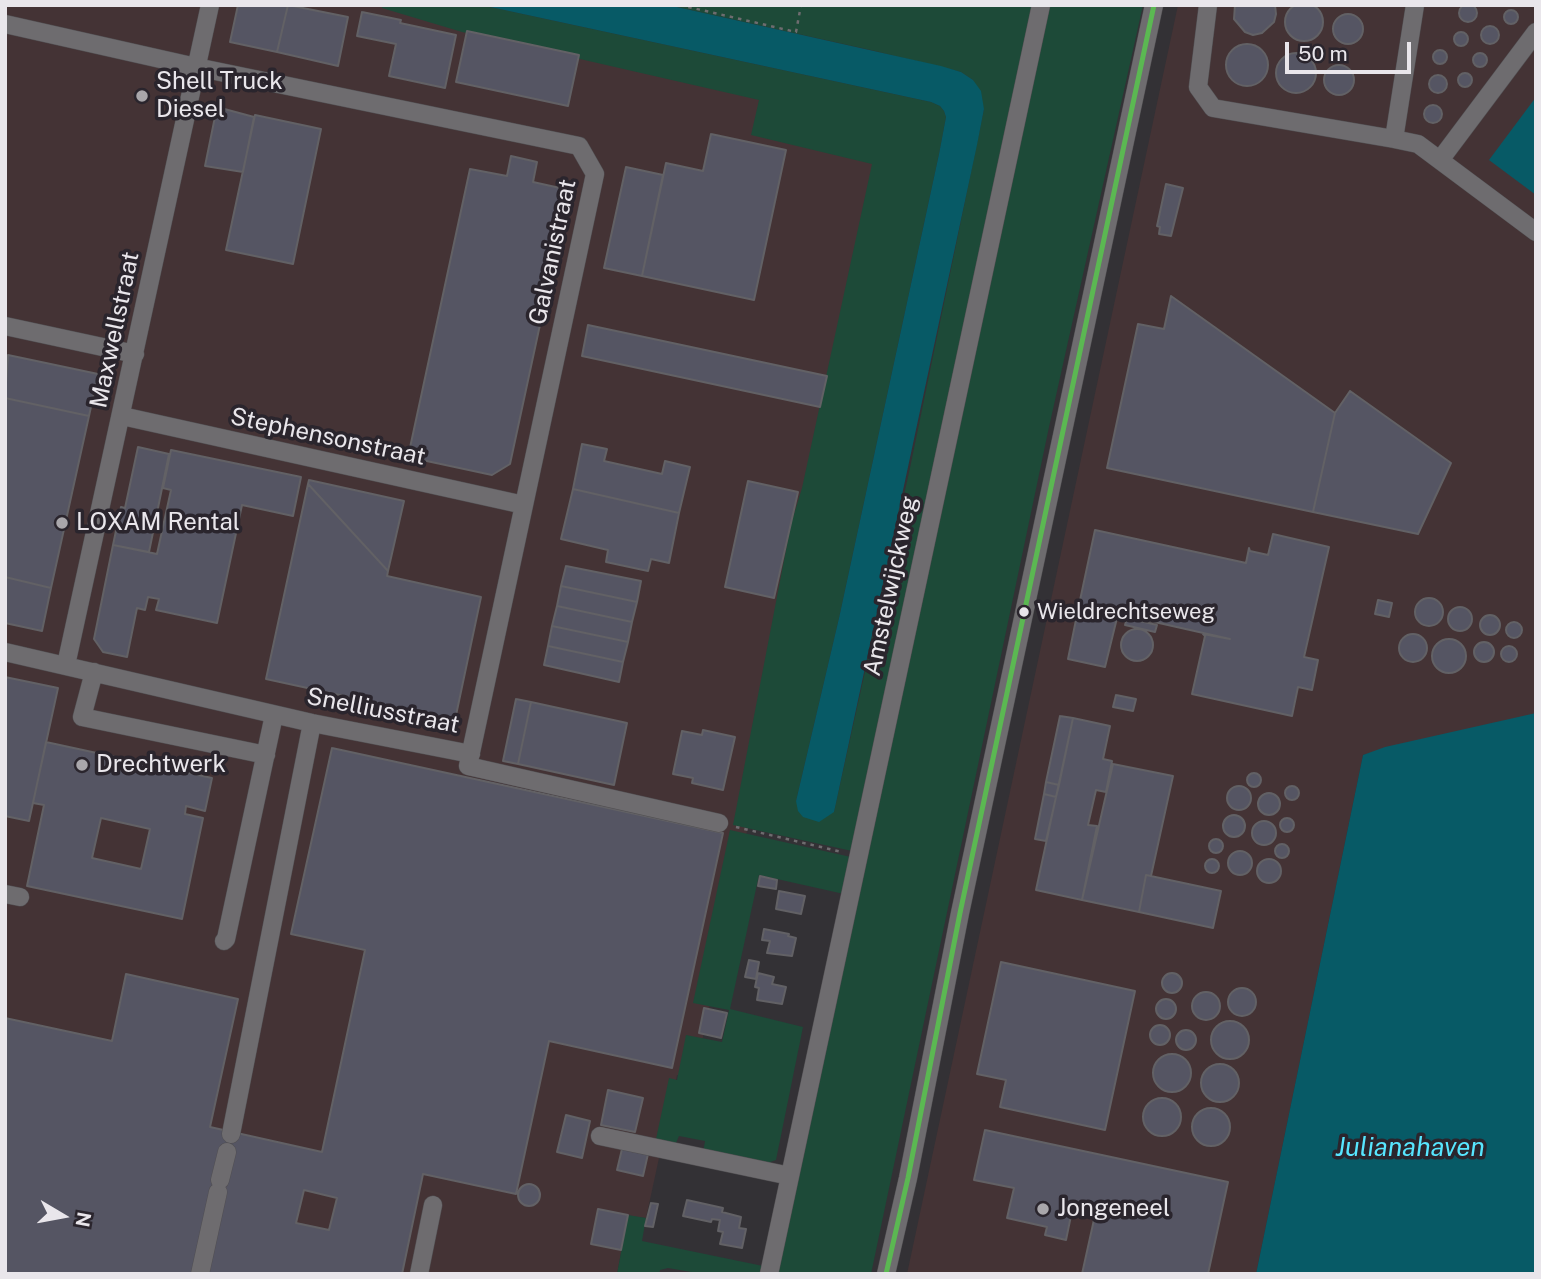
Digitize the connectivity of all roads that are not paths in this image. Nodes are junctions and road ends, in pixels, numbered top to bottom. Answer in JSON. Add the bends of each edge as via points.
{"nodes":[{"id":1,"x":210,"y":5,"type":"edge"},
{"id":2,"x":1041,"y":5,"type":"edge"},
{"id":3,"x":1154,"y":5,"type":"edge"},
{"id":4,"x":1208,"y":5,"type":"edge"},
{"id":5,"x":1415,"y":5,"type":"edge"},
{"id":6,"x":5,"y":24,"type":"edge"},
{"id":7,"x":1536,"y":32,"type":"edge"},
{"id":8,"x":197,"y":67,"type":"junction"},
{"id":9,"x":1394,"y":139,"type":"junction"},
{"id":10,"x":1440,"y":160,"type":"junction"},
{"id":11,"x":1536,"y":232,"type":"edge"},
{"id":12,"x":5,"y":326,"type":"edge"},
{"id":13,"x":135,"y":354,"type":"junction"},
{"id":14,"x":122,"y":416,"type":"junction"},
{"id":15,"x":524,"y":505,"type":"junction"},
{"id":16,"x":5,"y":652,"type":"edge"},
{"id":17,"x":66,"y":665,"type":"junction"},
{"id":18,"x":94,"y":672,"type":"junction"},
{"id":19,"x":274,"y":715,"type":"junction"},
{"id":20,"x":312,"y":723,"type":"junction"},
{"id":21,"x":471,"y":754,"type":"junction"},
{"id":22,"x":266,"y":755,"type":"junction"},
{"id":23,"x":719,"y":822,"type":"road end"},
{"id":24,"x":224,"y":941,"type":"dead end"},
{"id":25,"x":600,"y":1136,"type":"dead end"},
{"id":26,"x":790,"y":1176,"type":"junction"},
{"id":27,"x":433,"y":1205,"type":"dead end"},
{"id":28,"x":200,"y":1274,"type":"edge"},
{"id":29,"x":419,"y":1274,"type":"edge"},
{"id":30,"x":769,"y":1274,"type":"edge"},
{"id":31,"x":886,"y":1274,"type":"edge"}],
"edges":[{"from":1,"to":8,"type":"street","name":"Maxwellstraat"},
{"from":2,"to":26,"type":"street","name":"Amstelwijckweg"},
{"from":3,"to":31,"type":"street"},
{"from":4,"to":9,"type":"street","via":[[1198,87],[1213,108]]},
{"from":5,"to":9,"type":"street"},
{"from":6,"to":8,"type":"street","name":"Galvanistraat"},
{"from":7,"to":10,"type":"street"},
{"from":8,"to":13,"type":"street","name":"Maxwellstraat"},
{"from":8,"to":15,"type":"street","name":"Galvanistraat","via":[[579,146],[595,174]]},
{"from":9,"to":10,"type":"street","via":[[1418,144]]},
{"from":10,"to":11,"type":"street"},
{"from":12,"to":13,"type":"street"},
{"from":13,"to":14,"type":"street","name":"Maxwellstraat"},
{"from":14,"to":15,"type":"street","name":"Stephensonstraat"},
{"from":14,"to":17,"type":"street","name":"Maxwellstraat"},
{"from":15,"to":21,"type":"street","name":"Galvanistraat"},
{"from":16,"to":17,"type":"street","name":"Snelliusstraat"},
{"from":17,"to":18,"type":"street","name":"Snelliusstraat"},
{"from":18,"to":19,"type":"street","name":"Snelliusstraat"},
{"from":18,"to":22,"type":"street","via":[[82,717]]},
{"from":19,"to":20,"type":"street","name":"Snelliusstraat"},
{"from":19,"to":22,"type":"street"},
{"from":20,"to":21,"type":"street","name":"Snelliusstraat"},
{"from":20,"to":28,"type":"street"},
{"from":21,"to":23,"type":"street","name":"Snelliusstraat","via":[[468,766]]},
{"from":22,"to":24,"type":"street"},
{"from":25,"to":26,"type":"street"},
{"from":26,"to":30,"type":"street","name":"Amstelwijckweg"},
{"from":27,"to":29,"type":"street"}]}
